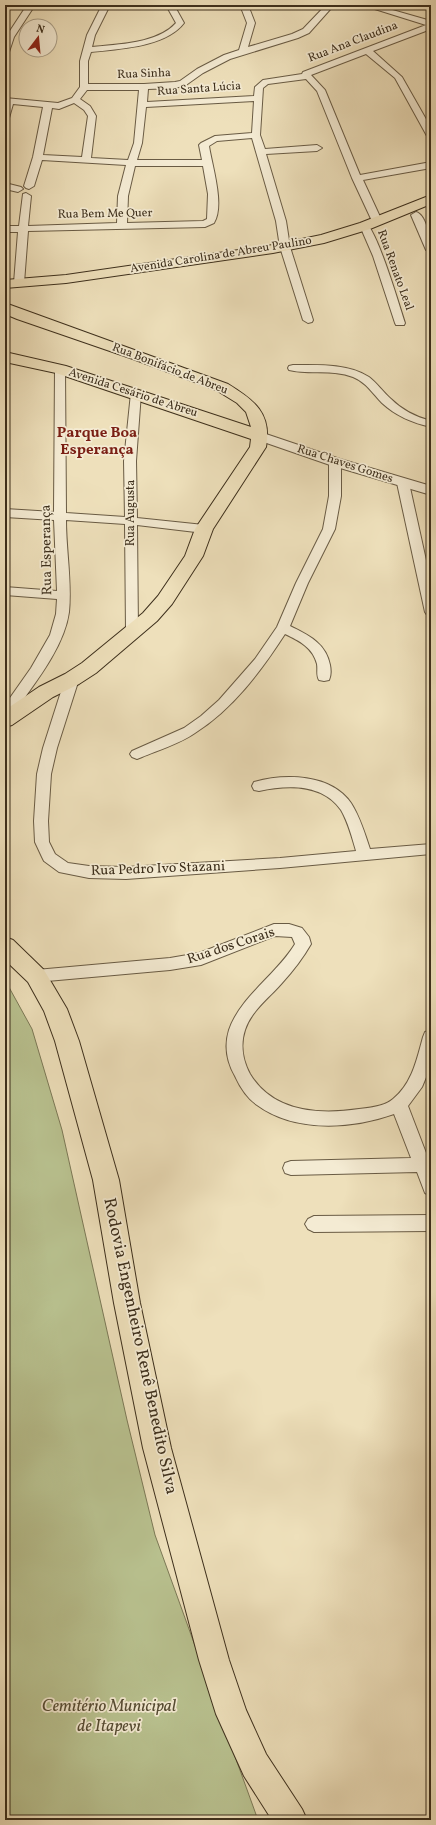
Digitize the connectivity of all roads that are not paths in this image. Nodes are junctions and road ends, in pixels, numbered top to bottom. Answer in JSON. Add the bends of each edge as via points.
{"nodes":[{"id":1,"x":31,"y":5,"type":"edge"},
{"id":2,"x":106,"y":5,"type":"edge"},
{"id":3,"x":170,"y":5,"type":"edge"},
{"id":4,"x":244,"y":5,"type":"edge"},
{"id":5,"x":330,"y":5,"type":"edge"},
{"id":6,"x":366,"y":5,"type":"edge"},
{"id":7,"x":431,"y":25,"type":"edge"},
{"id":8,"x":88,"y":50,"type":"junction"},
{"id":9,"x":367,"y":50,"type":"junction"},
{"id":10,"x":244,"y":51,"type":"junction"},
{"id":11,"x":5,"y":52,"type":"edge"},
{"id":12,"x":307,"y":74,"type":"junction"},
{"id":13,"x":84,"y":87,"type":"junction"},
{"id":14,"x":144,"y":87,"type":"junction"},
{"id":15,"x":257,"y":98,"type":"junction"},
{"id":16,"x":75,"y":100,"type":"junction"},
{"id":17,"x":7,"y":101,"type":"edge"},
{"id":18,"x":142,"y":105,"type":"junction"},
{"id":19,"x":48,"y":106,"type":"junction"},
{"id":20,"x":5,"y":118,"type":"edge"},
{"id":21,"x":256,"y":135,"type":"junction"},
{"id":22,"x":431,"y":136,"type":"edge"},
{"id":23,"x":317,"y":148,"type":"dead end"},
{"id":24,"x":262,"y":152,"type":"junction"},
{"id":25,"x":38,"y":157,"type":"junction"},
{"id":26,"x":86,"y":160,"type":"junction"},
{"id":27,"x":132,"y":163,"type":"junction"},
{"id":28,"x":206,"y":163,"type":"junction"},
{"id":29,"x":431,"y":165,"type":"edge"},
{"id":30,"x":357,"y":178,"type":"junction"},
{"id":31,"x":5,"y":186,"type":"edge"},
{"id":32,"x":29,"y":186,"type":"junction"},
{"id":33,"x":18,"y":189,"type":"junction"},
{"id":34,"x":26,"y":196,"type":"junction"},
{"id":35,"x":431,"y":199,"type":"edge"},
{"id":36,"x":412,"y":212,"type":"junction"},
{"id":37,"x":430,"y":221,"type":"edge"},
{"id":38,"x":371,"y":223,"type":"junction"},
{"id":39,"x":122,"y":226,"type":"junction"},
{"id":40,"x":23,"y":228,"type":"junction"},
{"id":41,"x":5,"y":229,"type":"edge"},
{"id":42,"x":285,"y":247,"type":"junction"},
{"id":43,"x":431,"y":250,"type":"edge"},
{"id":44,"x":12,"y":283,"type":"edge"},
{"id":45,"x":5,"y":288,"type":"edge"},
{"id":46,"x":5,"y":308,"type":"edge"},
{"id":47,"x":308,"y":320,"type":"dead end"},
{"id":48,"x":400,"y":323,"type":"dead end"},
{"id":49,"x":5,"y":357,"type":"edge"},
{"id":50,"x":293,"y":368,"type":"dead end"},
{"id":51,"x":60,"y":369,"type":"junction"},
{"id":52,"x":136,"y":393,"type":"junction"},
{"id":53,"x":431,"y":424,"type":"edge"},
{"id":54,"x":260,"y":436,"type":"junction"},
{"id":55,"x":336,"y":462,"type":"junction"},
{"id":56,"x":403,"y":483,"type":"junction"},
{"id":57,"x":431,"y":491,"type":"edge"},
{"id":58,"x":5,"y":513,"type":"edge"},
{"id":59,"x":60,"y":517,"type":"junction"},
{"id":60,"x":131,"y":521,"type":"junction"},
{"id":61,"x":204,"y":529,"type":"junction"},
{"id":62,"x":5,"y":591,"type":"edge"},
{"id":63,"x":63,"y":595,"type":"junction"},
{"id":64,"x":431,"y":612,"type":"edge"},
{"id":65,"x":283,"y":628,"type":"junction"},
{"id":66,"x":132,"y":632,"type":"junction"},
{"id":67,"x":324,"y":677,"type":"dead end"},
{"id":68,"x":72,"y":679,"type":"junction"},
{"id":69,"x":5,"y":715,"type":"edge"},
{"id":70,"x":5,"y":720,"type":"edge"},
{"id":71,"x":137,"y":754,"type":"dead end"},
{"id":72,"x":259,"y":786,"type":"dead end"},
{"id":73,"x":431,"y":849,"type":"edge"},
{"id":74,"x":365,"y":856,"type":"junction"},
{"id":75,"x":5,"y":946,"type":"edge"},
{"id":76,"x":36,"y":976,"type":"junction"},
{"id":77,"x":431,"y":1037,"type":"edge"},
{"id":78,"x":427,"y":1067,"type":"edge"},
{"id":79,"x":399,"y":1104,"type":"junction"},
{"id":80,"x":422,"y":1165,"type":"junction"},
{"id":81,"x":291,"y":1168,"type":"dead end"},
{"id":82,"x":431,"y":1188,"type":"edge"},
{"id":83,"x":431,"y":1223,"type":"edge"},
{"id":84,"x":314,"y":1224,"type":"dead end"},
{"id":85,"x":291,"y":1820,"type":"edge"}],
"edges":[{"from":1,"to":11,"type":"street","via":[[10,37]]},
{"from":2,"to":8,"type":"street","via":[[91,35]]},
{"from":3,"to":8,"type":"street","via":[[180,23],[171,33],[158,38]]},
{"from":4,"to":10,"type":"street","via":[[251,23]]},
{"from":5,"to":10,"type":"street","name":"Rua Sinha","via":[[306,31]]},
{"from":6,"to":7,"type":"street"},
{"from":7,"to":9,"type":"street","name":"Rua Ana Claudina"},
{"from":8,"to":13,"type":"street","via":[[84,61]]},
{"from":9,"to":12,"type":"street","name":"Rua Ana Claudina"},
{"from":9,"to":22,"type":"street","via":[[398,78]]},
{"from":10,"to":14,"type":"street","name":"Rua Sinha","via":[[213,64],[183,83]]},
{"from":12,"to":15,"type":"street","name":"Rua Ana Claudina","via":[[261,84],[257,90]]},
{"from":12,"to":30,"type":"street","name":"Rua Renato Leal","via":[[321,90]]},
{"from":13,"to":14,"type":"street","name":"Rua Sinha"},
{"from":13,"to":16,"type":"street"},
{"from":14,"to":18,"type":"street"},
{"from":15,"to":18,"type":"street","name":"Rua Santa Lúcia"},
{"from":15,"to":21,"type":"street"},
{"from":16,"to":19,"type":"street","via":[[59,106]]},
{"from":16,"to":26,"type":"street","via":[[87,108],[92,116]]},
{"from":17,"to":19,"type":"street"},
{"from":17,"to":20,"type":"street"},
{"from":18,"to":27,"type":"street","via":[[139,137]]},
{"from":19,"to":25,"type":"street"},
{"from":21,"to":24,"type":"street"},
{"from":21,"to":28,"type":"street","via":[[208,141],[204,145]]},
{"from":23,"to":24,"type":"street"},
{"from":24,"to":42,"type":"street","via":[[282,221]]},
{"from":25,"to":26,"type":"street"},
{"from":25,"to":32,"type":"street"},
{"from":26,"to":27,"type":"street"},
{"from":27,"to":28,"type":"street"},
{"from":27,"to":39,"type":"street","via":[[126,176]]},
{"from":28,"to":39,"type":"street","name":"Rua Bem Me Quer","via":[[212,195],[211,221],[205,224]]},
{"from":29,"to":30,"type":"street"},
{"from":30,"to":38,"type":"street","name":"Rua Renato Leal"},
{"from":31,"to":33,"type":"street"},
{"from":32,"to":33,"type":"street"},
{"from":32,"to":34,"type":"street","via":[[37,192]]},
{"from":33,"to":34,"type":"street","via":[[18,194]]},
{"from":34,"to":40,"type":"street"},
{"from":35,"to":36,"type":"main road","name":"Avenida Carolina de Abreu Paulino"},
{"from":36,"to":37,"type":"street"},
{"from":36,"to":38,"type":"main road","name":"Avenida Carolina de Abreu Paulino"},
{"from":36,"to":43,"type":"street"},
{"from":38,"to":42,"type":"main road","name":"Avenida Carolina de Abreu Paulino","via":[[324,239]]},
{"from":38,"to":48,"type":"street","name":"Rua Renato Leal","via":[[378,256]]},
{"from":39,"to":40,"type":"street","name":"Rua Bem Me Quer"},
{"from":40,"to":41,"type":"street","name":"Rua Bem Me Quer"},
{"from":40,"to":44,"type":"street"},
{"from":42,"to":44,"type":"main road","name":"Avenida Carolina de Abreu Paulino","via":[[82,276]]},
{"from":42,"to":47,"type":"street"},
{"from":44,"to":45,"type":"main road","name":"Avenida Carolina de Abreu Paulino"},
{"from":46,"to":54,"type":"main road","name":"Rua Bonifácio de Abreu","via":[[222,387],[243,400],[253,410]]},
{"from":49,"to":51,"type":"main road","name":"Avenida Cesário de Abreu"},
{"from":50,"to":53,"type":"street","via":[[332,370],[362,376],[403,414]]},
{"from":51,"to":52,"type":"main road","name":"Avenida Cesário de Abreu"},
{"from":51,"to":59,"type":"street","name":"Rua Esperança"},
{"from":52,"to":54,"type":"main road","name":"Avenida Cesário de Abreu"},
{"from":52,"to":60,"type":"street","name":"Rua Augusta","via":[[130,461]]},
{"from":54,"to":55,"type":"street","name":"Rua Chaves Gomes"},
{"from":54,"to":61,"type":"main road","via":[[258,447]]},
{"from":55,"to":56,"type":"street","name":"Rua Chaves Gomes"},
{"from":55,"to":65,"type":"street","via":[[335,496],[329,529]]},
{"from":56,"to":57,"type":"street","name":"Rua Chaves Gomes"},
{"from":56,"to":64,"type":"street"},
{"from":58,"to":59,"type":"street"},
{"from":59,"to":60,"type":"street"},
{"from":59,"to":63,"type":"street","name":"Rua Esperança"},
{"from":60,"to":61,"type":"street"},
{"from":60,"to":66,"type":"street","name":"Rua Augusta"},
{"from":61,"to":66,"type":"main road","via":[[194,556],[178,582],[150,617]]},
{"from":62,"to":63,"type":"street"},
{"from":63,"to":69,"type":"street","name":"Rua Esperança","via":[[59,625],[52,641]]},
{"from":65,"to":67,"type":"street","via":[[315,645],[324,664]]},
{"from":65,"to":71,"type":"street","via":[[260,662],[224,703],[206,719],[189,731]]},
{"from":66,"to":68,"type":"main road"},
{"from":68,"to":70,"type":"main road","via":[[46,692]]},
{"from":68,"to":74,"type":"street","name":"Rua Pedro Ivo Stazani","via":[[44,774],[41,821],[42,842],[49,857],[64,868],[126,873]]},
{"from":72,"to":74,"type":"street","via":[[287,782],[304,783],[334,794],[345,806],[353,821]]},
{"from":73,"to":74,"type":"street","name":"Rua Pedro Ivo Stazani"},
{"from":75,"to":76,"type":"main road","name":"Rodovia Engenheiro Renê Benedito Silva"},
{"from":76,"to":79,"type":"street","name":"Rua dos Corais","via":[[201,959],[274,930],[297,932],[302,937],[303,944],[297,955],[252,1004],[236,1031],[234,1048],[238,1068],[249,1087],[262,1100],[277,1108],[322,1118],[371,1115]]},
{"from":76,"to":85,"type":"main road","name":"Rodovia Engenheiro Renê Benedito Silva","via":[[55,1009],[67,1041],[106,1180],[127,1303],[157,1448],[214,1660],[232,1714],[255,1765]]},
{"from":77,"to":78,"type":"street","name":"Rua dos Corais"},
{"from":78,"to":79,"type":"street","name":"Rua dos Corais"},
{"from":79,"to":80,"type":"street"},
{"from":80,"to":81,"type":"street"},
{"from":80,"to":82,"type":"street"},
{"from":83,"to":84,"type":"street"}]}
